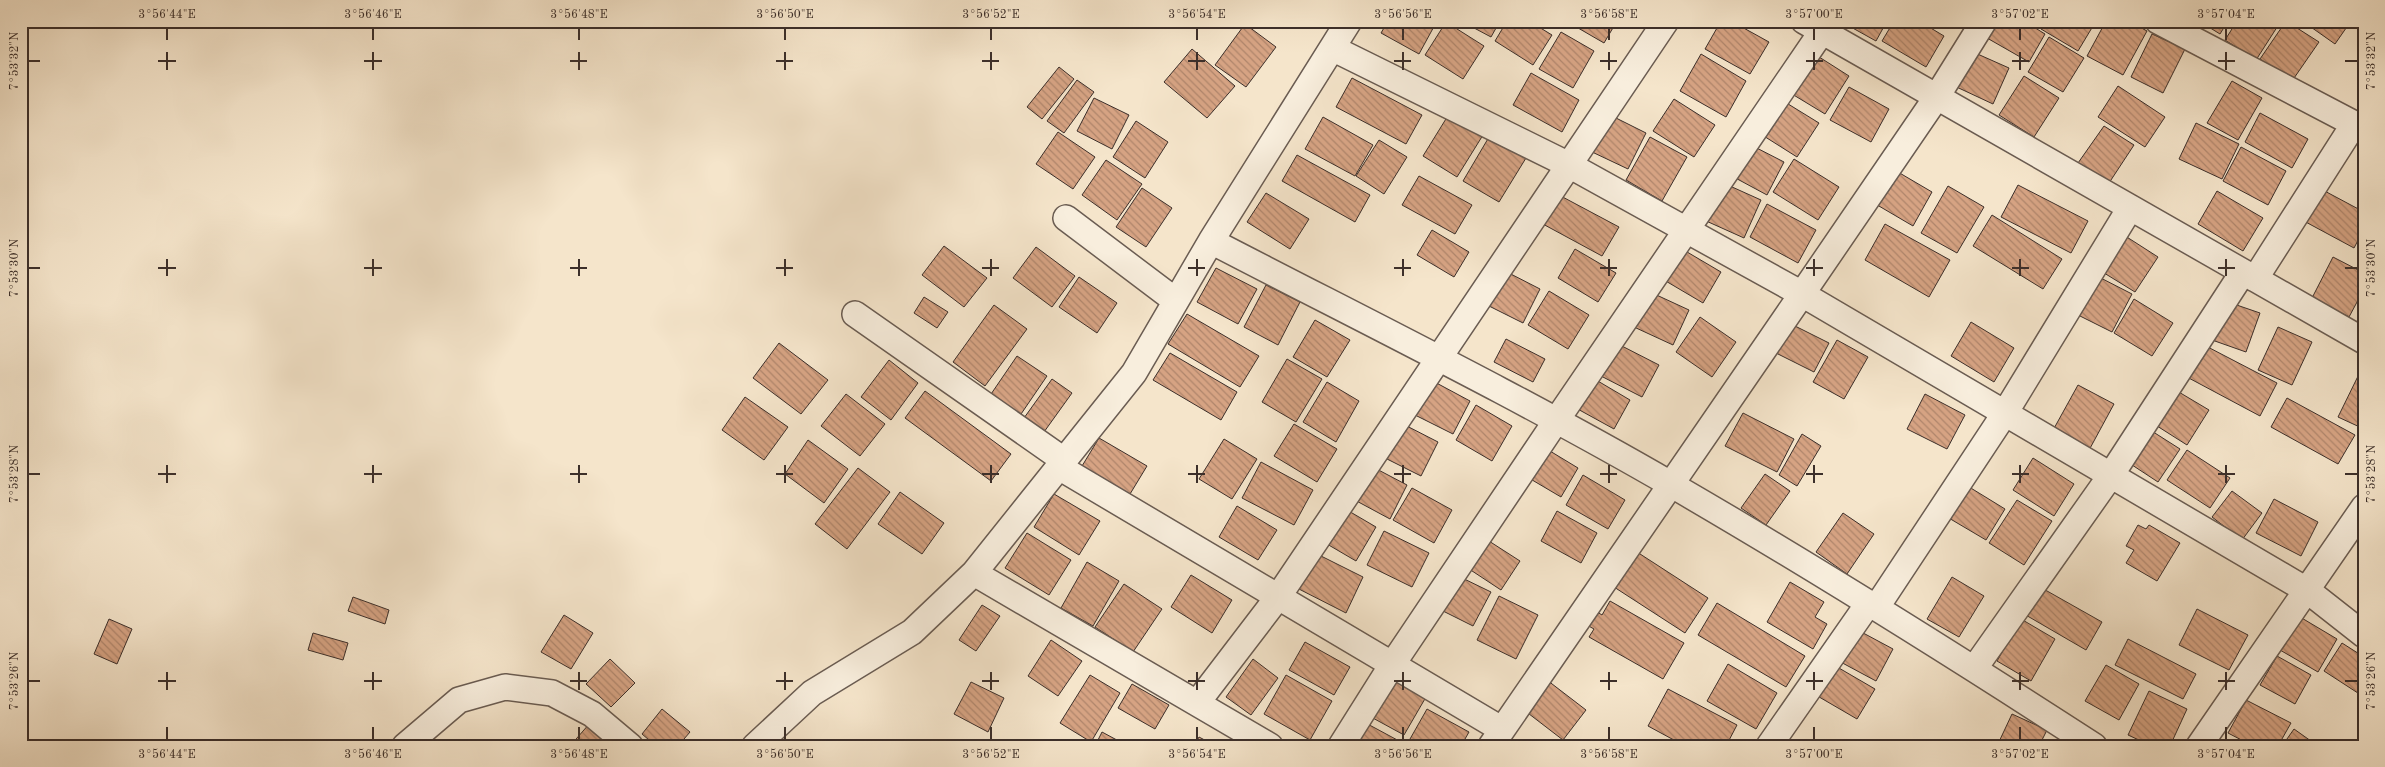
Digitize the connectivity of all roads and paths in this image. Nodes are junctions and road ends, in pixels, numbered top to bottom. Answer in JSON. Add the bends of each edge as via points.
{"nodes":[{"id":1,"x":1349,"y":21,"type":"edge"},
{"id":2,"x":1666,"y":21,"type":"edge"},
{"id":3,"x":1984,"y":21,"type":"edge"},
{"id":4,"x":2158,"y":21,"type":"edge"},
{"id":5,"x":1819,"y":24,"type":"edge"},
{"id":6,"x":1332,"y":48,"type":"junction"},
{"id":7,"x":1936,"y":98,"type":"junction"},
{"id":8,"x":2359,"y":126,"type":"edge"},
{"id":9,"x":1569,"y":165,"type":"junction"},
{"id":10,"x":2130,"y":208,"type":"junction"},
{"id":11,"x":1066,"y":218,"type":"dead end"},
{"id":12,"x":1687,"y":232,"type":"junction"},
{"id":13,"x":1211,"y":241,"type":"junction"},
{"id":14,"x":2249,"y":276,"type":"junction"},
{"id":15,"x":1802,"y":294,"type":"junction"},
{"id":16,"x":1176,"y":301,"type":"junction"},
{"id":17,"x":855,"y":314,"type":"dead end"},
{"id":18,"x":2364,"y":341,"type":"edge"},
{"id":19,"x":1438,"y":359,"type":"junction"},
{"id":20,"x":2005,"y":413,"type":"junction"},
{"id":21,"x":1556,"y":422,"type":"junction"},
{"id":22,"x":1062,"y":464,"type":"junction"},
{"id":23,"x":2112,"y":475,"type":"junction"},
{"id":24,"x":1672,"y":485,"type":"junction"},
{"id":25,"x":2364,"y":507,"type":"edge"},
{"id":26,"x":974,"y":573,"type":"junction"},
{"id":27,"x":2308,"y":591,"type":"junction"},
{"id":28,"x":1278,"y":597,"type":"junction"},
{"id":29,"x":1872,"y":606,"type":"junction"},
{"id":30,"x":2364,"y":635,"type":"edge"},
{"id":31,"x":1392,"y":665,"type":"junction"},
{"id":32,"x":1974,"y":669,"type":"junction"},
{"id":33,"x":1197,"y":703,"type":"junction"},
{"id":34,"x":1496,"y":737,"type":"edge"},
{"id":35,"x":405,"y":746,"type":"edge"},
{"id":36,"x":630,"y":746,"type":"edge"},
{"id":37,"x":755,"y":746,"type":"edge"},
{"id":38,"x":1270,"y":746,"type":"edge"},
{"id":39,"x":1340,"y":746,"type":"edge"},
{"id":40,"x":1768,"y":746,"type":"edge"},
{"id":41,"x":2094,"y":746,"type":"edge"},
{"id":42,"x":2199,"y":746,"type":"edge"}],
"edges":[{"from":1,"to":6,"type":"street"},
{"from":2,"to":9,"type":"street"},
{"from":3,"to":7,"type":"street"},
{"from":4,"to":8,"type":"street"},
{"from":5,"to":7,"type":"street"},
{"from":5,"to":12,"type":"street"},
{"from":6,"to":9,"type":"street"},
{"from":6,"to":13,"type":"street"},
{"from":7,"to":10,"type":"street"},
{"from":7,"to":15,"type":"street"},
{"from":8,"to":14,"type":"street"},
{"from":9,"to":12,"type":"street"},
{"from":9,"to":19,"type":"street"},
{"from":10,"to":14,"type":"street"},
{"from":10,"to":20,"type":"street"},
{"from":11,"to":16,"type":"street"},
{"from":12,"to":15,"type":"street"},
{"from":12,"to":21,"type":"street"},
{"from":13,"to":16,"type":"street"},
{"from":13,"to":19,"type":"street"},
{"from":14,"to":18,"type":"street"},
{"from":14,"to":23,"type":"street"},
{"from":15,"to":20,"type":"street"},
{"from":15,"to":24,"type":"street"},
{"from":16,"to":22,"type":"street","via":[[1134,373]]},
{"from":17,"to":22,"type":"street"},
{"from":19,"to":21,"type":"street"},
{"from":19,"to":28,"type":"street"},
{"from":20,"to":23,"type":"street"},
{"from":20,"to":29,"type":"street"},
{"from":21,"to":24,"type":"street"},
{"from":21,"to":31,"type":"street"},
{"from":22,"to":26,"type":"street"},
{"from":22,"to":28,"type":"street"},
{"from":23,"to":27,"type":"street"},
{"from":23,"to":32,"type":"street"},
{"from":24,"to":29,"type":"street"},
{"from":24,"to":34,"type":"street"},
{"from":25,"to":27,"type":"street"},
{"from":26,"to":33,"type":"street"},
{"from":26,"to":37,"type":"street","via":[[912,632],[812,693]]},
{"from":27,"to":30,"type":"street"},
{"from":27,"to":42,"type":"street"},
{"from":28,"to":31,"type":"street"},
{"from":28,"to":33,"type":"street"},
{"from":29,"to":32,"type":"street"},
{"from":29,"to":40,"type":"street"},
{"from":31,"to":34,"type":"street"},
{"from":31,"to":39,"type":"street"},
{"from":32,"to":41,"type":"street"},
{"from":33,"to":38,"type":"street"},
{"from":35,"to":36,"type":"street","via":[[459,700],[505,687],[552,693],[592,714]]}]}
